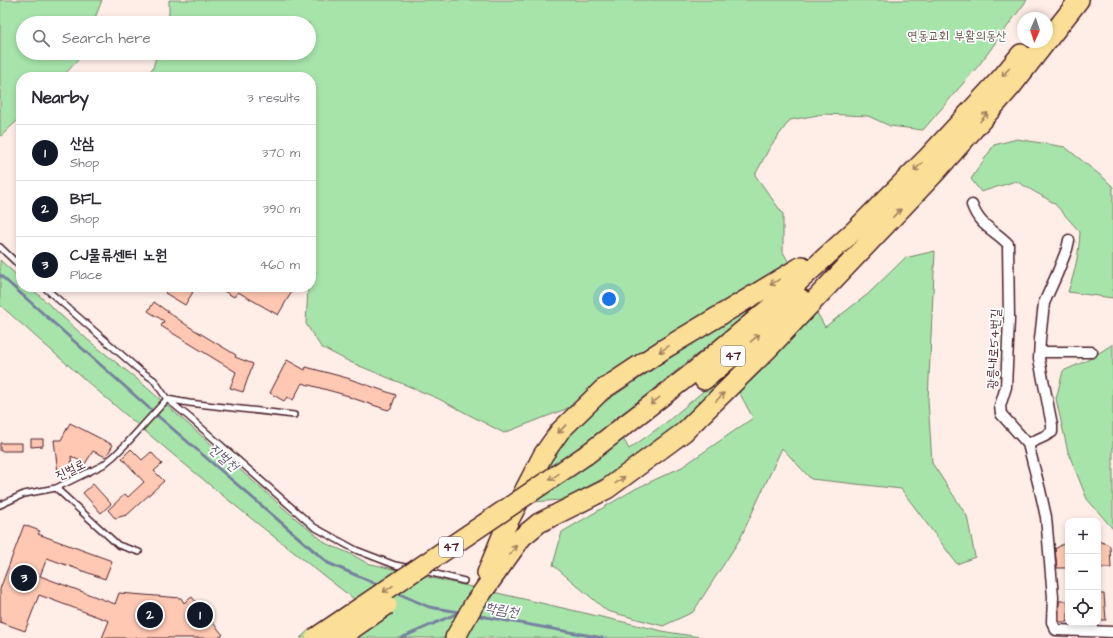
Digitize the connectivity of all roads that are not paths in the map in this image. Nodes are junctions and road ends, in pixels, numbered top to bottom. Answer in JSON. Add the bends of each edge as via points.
{"nodes":[{"id":1,"x":1066,"y":0,"type":"edge"},
{"id":2,"x":1079,"y":0,"type":"edge"},
{"id":3,"x":1053,"y":15,"type":"edge"},
{"id":4,"x":1053,"y":34,"type":"edge"},
{"id":5,"x":1026,"y":48,"type":"edge"},
{"id":6,"x":1042,"y":48,"type":"edge"},
{"id":7,"x":972,"y":205,"type":"dead end"},
{"id":8,"x":862,"y":236,"type":"junction"},
{"id":9,"x":1069,"y":240,"type":"dead end"},
{"id":10,"x":0,"y":247,"type":"edge"},
{"id":11,"x":16,"y":262,"type":"edge"},
{"id":12,"x":50,"y":292,"type":"edge"},
{"id":13,"x":1040,"y":352,"type":"junction"},
{"id":14,"x":1092,"y":352,"type":"dead end"},
{"id":15,"x":167,"y":399,"type":"junction"},
{"id":16,"x":294,"y":415,"type":"dead end"},
{"id":17,"x":1028,"y":444,"type":"junction"},
{"id":18,"x":589,"y":460,"type":"junction"},
{"id":19,"x":56,"y":488,"type":"junction"},
{"id":20,"x":0,"y":504,"type":"edge"},
{"id":21,"x":139,"y":552,"type":"dead end"},
{"id":22,"x":464,"y":581,"type":"dead end"},
{"id":23,"x":474,"y":604,"type":"junction"},
{"id":24,"x":1113,"y":632,"type":"edge"},
{"id":25,"x":315,"y":638,"type":"edge"},
{"id":26,"x":339,"y":638,"type":"edge"},
{"id":27,"x":455,"y":638,"type":"edge"}],
"edges":[{"from":1,"to":3,"type":"highway"},
{"from":2,"to":4,"type":"highway","number":"47"},
{"from":5,"to":8,"type":"highway","number":"47","one_way":true,"via":[[928,157]]},
{"from":8,"to":6,"type":"highway","number":"47","one_way":true,"via":[[935,173]]},
{"from":7,"to":17,"type":"street","name":"광릉내로54번길","via":[[984,225],[1008,244],[1009,319],[1006,387],[1000,406],[1001,414]]},
{"from":8,"to":18,"type":"highway","number":"47","via":[[772,306]]},
{"from":23,"to":8,"type":"highway","one_way":true,"via":[[522,537],[539,523],[607,489],[684,432],[768,350]]},
{"from":8,"to":23,"type":"highway","one_way":true,"via":[[795,271],[664,349],[602,390],[560,431],[543,455],[506,526]]},
{"from":9,"to":13,"type":"street","via":[[1044,303]]},
{"from":10,"to":11,"type":"lane"},
{"from":12,"to":15,"type":"lane","via":[[154,380]]},
{"from":13,"to":14,"type":"street"},
{"from":13,"to":17,"type":"street","via":[[1039,359],[1052,432]]},
{"from":15,"to":16,"type":"lane"},
{"from":15,"to":19,"type":"lane","name":"진벌로","via":[[103,465]]},
{"from":15,"to":22,"type":"lane","via":[[314,527],[356,550],[395,565]]},
{"from":17,"to":24,"type":"street","name":"광릉내로54번길","via":[[1046,517],[1053,597],[1052,622],[1056,630]]},
{"from":18,"to":25,"type":"highway","number":"47","one_way":true,"bridge":true},
{"from":18,"to":26,"type":"highway","number":"47","bridge":true},
{"from":19,"to":20,"type":"lane","name":"진벌로","via":[[24,494]]},
{"from":19,"to":21,"type":"lane","via":[[118,545]]},
{"from":23,"to":27,"type":"highway"}]}
